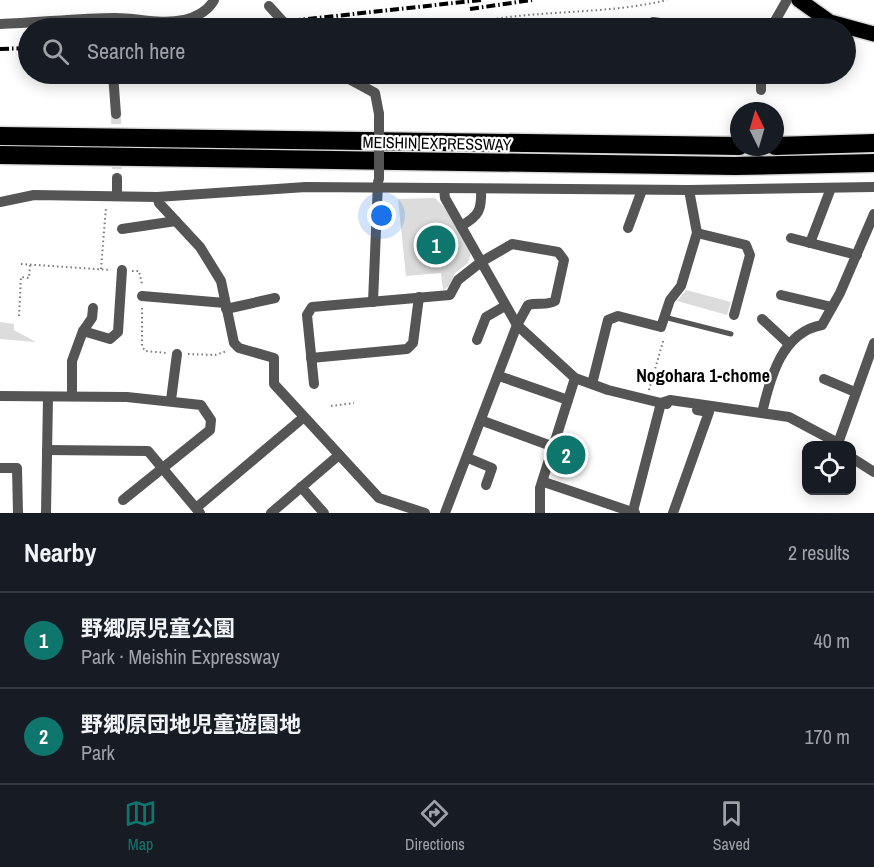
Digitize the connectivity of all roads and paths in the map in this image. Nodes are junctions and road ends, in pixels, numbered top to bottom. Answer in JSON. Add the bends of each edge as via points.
{"nodes":[{"id":1,"x":214,"y":0,"type":"edge"},
{"id":2,"x":667,"y":0,"type":"edge"},
{"id":3,"x":787,"y":0,"type":"edge"},
{"id":4,"x":799,"y":0,"type":"edge"},
{"id":5,"x":266,"y":3,"type":"edge"},
{"id":6,"x":190,"y":18,"type":"edge"},
{"id":7,"x":280,"y":18,"type":"edge"},
{"id":8,"x":500,"y":18,"type":"edge"},
{"id":9,"x":777,"y":18,"type":"edge"},
{"id":10,"x":824,"y":18,"type":"edge"},
{"id":11,"x":0,"y":24,"type":"edge"},
{"id":12,"x":18,"y":24,"type":"edge"},
{"id":13,"x":856,"y":29,"type":"edge"},
{"id":14,"x":874,"y":34,"type":"edge"},
{"id":15,"x":114,"y":84,"type":"edge"},
{"id":16,"x":358,"y":84,"type":"edge"},
{"id":17,"x":761,"y":84,"type":"edge"},
{"id":18,"x":761,"y":90,"type":"dead end"},
{"id":19,"x":116,"y":114,"type":"tunnel mouth"},
{"id":20,"x":0,"y":136,"type":"edge"},
{"id":21,"x":874,"y":144,"type":"edge"},
{"id":22,"x":730,"y":146,"type":"edge"},
{"id":23,"x":784,"y":146,"type":"edge"},
{"id":24,"x":0,"y":155,"type":"edge"},
{"id":25,"x":874,"y":163,"type":"edge"},
{"id":26,"x":117,"y":178,"type":"tunnel mouth"},
{"id":27,"x":378,"y":183,"type":"junction"},
{"id":28,"x":874,"y":187,"type":"edge"},
{"id":29,"x":831,"y":188,"type":"junction"},
{"id":30,"x":444,"y":189,"type":"junction"},
{"id":31,"x":481,"y":189,"type":"junction"},
{"id":32,"x":642,"y":190,"type":"junction"},
{"id":33,"x":689,"y":190,"type":"junction"},
{"id":34,"x":112,"y":195,"type":"junction"},
{"id":35,"x":157,"y":197,"type":"junction"},
{"id":36,"x":0,"y":202,"type":"edge"},
{"id":37,"x":874,"y":213,"type":"edge"},
{"id":38,"x":176,"y":222,"type":"junction"},
{"id":39,"x":461,"y":226,"type":"junction"},
{"id":40,"x":628,"y":228,"type":"dead end"},
{"id":41,"x":122,"y":229,"type":"dead end"},
{"id":42,"x":697,"y":233,"type":"junction"},
{"id":43,"x":791,"y":238,"type":"dead end"},
{"id":44,"x":810,"y":243,"type":"junction"},
{"id":45,"x":857,"y":255,"type":"junction"},
{"id":46,"x":481,"y":261,"type":"junction"},
{"id":47,"x":21,"y":264,"type":"dead end"},
{"id":48,"x":30,"y":265,"type":"junction"},
{"id":49,"x":101,"y":269,"type":"junction"},
{"id":50,"x":122,"y":270,"type":"junction"},
{"id":51,"x":781,"y":295,"type":"dead end"},
{"id":52,"x":142,"y":296,"type":"junction"},
{"id":53,"x":418,"y":297,"type":"junction"},
{"id":54,"x":276,"y":298,"type":"dead end"},
{"id":55,"x":373,"y":302,"type":"junction"},
{"id":56,"x":226,"y":306,"type":"junction"},
{"id":57,"x":505,"y":306,"type":"junction"},
{"id":58,"x":93,"y":308,"type":"dead end"},
{"id":59,"x":832,"y":308,"type":"junction"},
{"id":60,"x":734,"y":315,"type":"dead end"},
{"id":61,"x":19,"y":316,"type":"dead end"},
{"id":62,"x":762,"y":319,"type":"dead end"},
{"id":63,"x":662,"y":322,"type":"junction"},
{"id":64,"x":517,"y":325,"type":"junction"},
{"id":65,"x":83,"y":331,"type":"junction"},
{"id":66,"x":731,"y":334,"type":"dead end"},
{"id":67,"x":477,"y":340,"type":"dead end"},
{"id":68,"x":234,"y":343,"type":"junction"},
{"id":69,"x":874,"y":343,"type":"edge"},
{"id":70,"x":789,"y":344,"type":"junction"},
{"id":71,"x":177,"y":354,"type":"junction"},
{"id":72,"x":311,"y":358,"type":"junction"},
{"id":73,"x":499,"y":376,"type":"junction"},
{"id":74,"x":575,"y":378,"type":"junction"},
{"id":75,"x":824,"y":379,"type":"dead end"},
{"id":76,"x":314,"y":384,"type":"dead end"},
{"id":77,"x":592,"y":384,"type":"junction"},
{"id":78,"x":855,"y":392,"type":"junction"},
{"id":79,"x":0,"y":396,"type":"edge"},
{"id":80,"x":72,"y":396,"type":"junction"},
{"id":81,"x":48,"y":397,"type":"junction"},
{"id":82,"x":646,"y":399,"type":"junction"},
{"id":83,"x":171,"y":400,"type":"junction"},
{"id":84,"x":568,"y":400,"type":"junction"},
{"id":85,"x":354,"y":403,"type":"dead end"},
{"id":86,"x":661,"y":403,"type":"junction"},
{"id":87,"x":331,"y":406,"type":"dead end"},
{"id":88,"x":762,"y":413,"type":"junction"},
{"id":89,"x":304,"y":417,"type":"junction"},
{"id":90,"x":483,"y":421,"type":"junction"},
{"id":91,"x":832,"y":441,"type":"edge"},
{"id":92,"x":838,"y":441,"type":"edge"},
{"id":93,"x":554,"y":447,"type":"junction"},
{"id":94,"x":47,"y":450,"type":"junction"},
{"id":95,"x":339,"y":455,"type":"junction"},
{"id":96,"x":468,"y":458,"type":"junction"},
{"id":97,"x":856,"y":461,"type":"edge"},
{"id":98,"x":0,"y":468,"type":"edge"},
{"id":99,"x":163,"y":469,"type":"junction"},
{"id":100,"x":874,"y":472,"type":"edge"},
{"id":101,"x":544,"y":482,"type":"junction"},
{"id":102,"x":486,"y":485,"type":"dead end"},
{"id":103,"x":301,"y":487,"type":"junction"},
{"id":104,"x":123,"y":500,"type":"dead end"},
{"id":105,"x":385,"y":501,"type":"junction"},
{"id":106,"x":198,"y":510,"type":"edge"},
{"id":107,"x":634,"y":512,"type":"edge"},
{"id":108,"x":18,"y":513,"type":"edge"},
{"id":109,"x":46,"y":513,"type":"edge"},
{"id":110,"x":271,"y":513,"type":"edge"},
{"id":111,"x":324,"y":513,"type":"edge"},
{"id":112,"x":380,"y":513,"type":"edge"},
{"id":113,"x":425,"y":513,"type":"edge"},
{"id":114,"x":445,"y":513,"type":"edge"},
{"id":115,"x":540,"y":513,"type":"edge"},
{"id":116,"x":673,"y":513,"type":"edge"}],
"edges":[{"from":1,"to":6,"type":"street"},
{"from":2,"to":8,"type":"path"},
{"from":3,"to":9,"type":"street"},
{"from":4,"to":10,"type":"main road"},
{"from":5,"to":7,"type":"street","bridge":true},
{"from":11,"to":12,"type":"street"},
{"from":13,"to":14,"type":"main road"},
{"from":15,"to":19,"type":"street"},
{"from":16,"to":27,"type":"street","bridge":true,"via":[[375,93],[380,114]]},
{"from":17,"to":18,"type":"street"},
{"from":20,"to":22,"type":"highway","name":"MEISHIN EXPRESSWAY"},
{"from":21,"to":23,"type":"highway"},
{"from":24,"to":25,"type":"highway","name":"MEISHIN EXPRESSWAY","via":[[735,166]]},
{"from":26,"to":34,"type":"street"},
{"from":27,"to":30,"type":"street"},
{"from":27,"to":35,"type":"street"},
{"from":27,"to":55,"type":"street"},
{"from":28,"to":29,"type":"street"},
{"from":29,"to":33,"type":"street"},
{"from":29,"to":44,"type":"street"},
{"from":30,"to":31,"type":"street"},
{"from":30,"to":39,"type":"street"},
{"from":31,"to":32,"type":"street"},
{"from":31,"to":39,"type":"street","via":[[482,207],[477,217]]},
{"from":32,"to":33,"type":"street"},
{"from":32,"to":40,"type":"street"},
{"from":33,"to":42,"type":"street"},
{"from":34,"to":35,"type":"street"},
{"from":34,"to":36,"type":"street","via":[[34,195]]},
{"from":34,"to":49,"type":"path"},
{"from":35,"to":38,"type":"street"},
{"from":37,"to":45,"type":"street"},
{"from":38,"to":41,"type":"street"},
{"from":38,"to":56,"type":"street","via":[[211,261],[221,281]]},
{"from":39,"to":46,"type":"street"},
{"from":42,"to":60,"type":"street","via":[[746,245],[750,255]]},
{"from":42,"to":63,"type":"street","via":[[681,286],[670,300]]},
{"from":43,"to":44,"type":"street"},
{"from":44,"to":45,"type":"street"},
{"from":45,"to":59,"type":"street"},
{"from":46,"to":53,"type":"street","via":[[458,280],[450,295]]},
{"from":46,"to":57,"type":"street"},
{"from":46,"to":64,"type":"street","via":[[512,244],[558,252],[564,260],[555,301],[528,305]]},
{"from":47,"to":48,"type":"path"},
{"from":48,"to":49,"type":"path"},
{"from":48,"to":61,"type":"path","via":[[29,278],[21,277]]},
{"from":49,"to":50,"type":"path"},
{"from":50,"to":52,"type":"path","via":[[139,271]]},
{"from":50,"to":65,"type":"street","via":[[118,332],[110,339]]},
{"from":51,"to":59,"type":"street"},
{"from":52,"to":56,"type":"street"},
{"from":52,"to":71,"type":"path","via":[[145,351]]},
{"from":53,"to":55,"type":"street"},
{"from":53,"to":72,"type":"street","via":[[412,343],[407,349]]},
{"from":54,"to":56,"type":"street"},
{"from":55,"to":72,"type":"street","via":[[312,307],[307,315]]},
{"from":56,"to":68,"type":"street"},
{"from":57,"to":64,"type":"street"},
{"from":57,"to":67,"type":"street","via":[[486,316]]},
{"from":58,"to":65,"type":"street","via":[[92,318]]},
{"from":59,"to":70,"type":"street","via":[[822,325],[802,330]]},
{"from":62,"to":70,"type":"street"},
{"from":63,"to":66,"type":"lane"},
{"from":63,"to":77,"type":"street","via":[[618,316],[608,320]]},
{"from":63,"to":82,"type":"path","via":[[665,335]]},
{"from":64,"to":73,"type":"street"},
{"from":64,"to":74,"type":"street"},
{"from":65,"to":80,"type":"street","via":[[72,361]]},
{"from":68,"to":71,"type":"path","via":[[231,350],[215,355]]},
{"from":68,"to":89,"type":"street","via":[[274,358],[274,384]]},
{"from":69,"to":78,"type":"street"},
{"from":70,"to":88,"type":"street","via":[[768,387]]},
{"from":71,"to":83,"type":"street"},
{"from":72,"to":76,"type":"street"},
{"from":73,"to":84,"type":"street"},
{"from":73,"to":90,"type":"street"},
{"from":74,"to":77,"type":"street"},
{"from":74,"to":84,"type":"street"},
{"from":75,"to":78,"type":"street"},
{"from":77,"to":82,"type":"street"},
{"from":78,"to":92,"type":"street"},
{"from":79,"to":81,"type":"street"},
{"from":80,"to":81,"type":"street"},
{"from":80,"to":83,"type":"street"},
{"from":81,"to":94,"type":"street"},
{"from":82,"to":86,"type":"street"},
{"from":83,"to":99,"type":"street","via":[[201,405],[211,420],[210,430]]},
{"from":84,"to":93,"type":"street"},
{"from":85,"to":87,"type":"path"},
{"from":86,"to":88,"type":"street","via":[[670,400]]},
{"from":86,"to":107,"type":"street"},
{"from":86,"to":116,"type":"street","via":[[709,412]]},
{"from":88,"to":91,"type":"street","via":[[789,417]]},
{"from":89,"to":95,"type":"street"},
{"from":89,"to":106,"type":"street"},
{"from":90,"to":93,"type":"street"},
{"from":90,"to":96,"type":"street"},
{"from":93,"to":101,"type":"street"},
{"from":94,"to":99,"type":"street","via":[[148,451]]},
{"from":94,"to":109,"type":"street"},
{"from":95,"to":103,"type":"street"},
{"from":95,"to":105,"type":"street"},
{"from":96,"to":102,"type":"street","via":[[492,468]]},
{"from":96,"to":114,"type":"street"},
{"from":97,"to":100,"type":"street"},
{"from":98,"to":108,"type":"street","via":[[17,468]]},
{"from":99,"to":104,"type":"street"},
{"from":99,"to":106,"type":"street"},
{"from":101,"to":107,"type":"street"},
{"from":101,"to":115,"type":"street","via":[[540,488]]},
{"from":103,"to":110,"type":"street"},
{"from":103,"to":111,"type":"street"},
{"from":105,"to":112,"type":"street"},
{"from":105,"to":113,"type":"street"}]}
